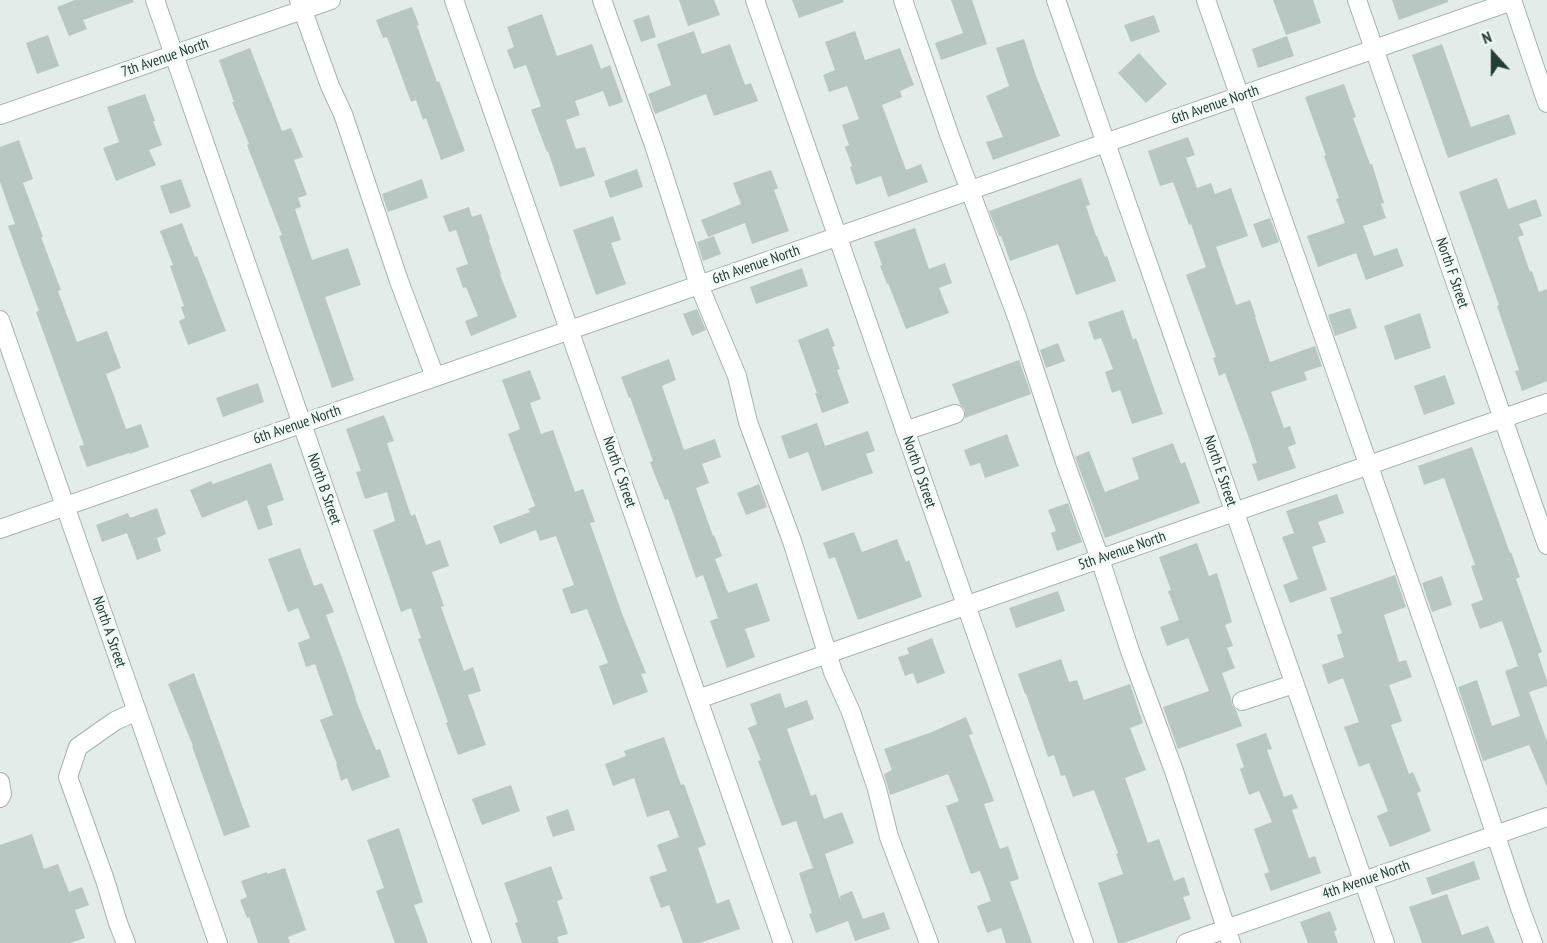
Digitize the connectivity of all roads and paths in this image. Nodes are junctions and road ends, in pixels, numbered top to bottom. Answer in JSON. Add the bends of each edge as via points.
{"nodes":[{"id":1,"x":155,"y":0,"type":"edge"},
{"id":2,"x":331,"y":0,"type":"edge"},
{"id":3,"x":454,"y":0,"type":"edge"},
{"id":4,"x":602,"y":0,"type":"edge"},
{"id":5,"x":755,"y":0,"type":"edge"},
{"id":6,"x":903,"y":0,"type":"edge"},
{"id":7,"x":1056,"y":0,"type":"edge"},
{"id":8,"x":1206,"y":0,"type":"edge"},
{"id":9,"x":1357,"y":0,"type":"edge"},
{"id":10,"x":1512,"y":0,"type":"edge"},
{"id":11,"x":301,"y":5,"type":"edge"},
{"id":12,"x":1374,"y":50,"type":"junction"},
{"id":13,"x":174,"y":55,"type":"junction"},
{"id":14,"x":1240,"y":97,"type":"junction"},
{"id":15,"x":1547,"y":103,"type":"edge"},
{"id":16,"x":0,"y":115,"type":"edge"},
{"id":17,"x":1106,"y":143,"type":"junction"},
{"id":18,"x":971,"y":190,"type":"junction"},
{"id":19,"x":838,"y":237,"type":"junction"},
{"id":20,"x":699,"y":285,"type":"junction"},
{"id":21,"x":0,"y":320,"type":"edge"},
{"id":22,"x":569,"y":330,"type":"junction"},
{"id":23,"x":435,"y":377,"type":"junction"},
{"id":24,"x":1547,"y":403,"type":"edge"},
{"id":25,"x":955,"y":414,"type":"dead end"},
{"id":26,"x":1503,"y":419,"type":"junction"},
{"id":27,"x":302,"y":424,"type":"junction"},
{"id":28,"x":905,"y":431,"type":"junction"},
{"id":29,"x":1368,"y":466,"type":"junction"},
{"id":30,"x":65,"y":506,"type":"junction"},
{"id":31,"x":1234,"y":512,"type":"junction"},
{"id":32,"x":0,"y":529,"type":"edge"},
{"id":33,"x":1547,"y":545,"type":"edge"},
{"id":34,"x":1100,"y":559,"type":"junction"},
{"id":35,"x":966,"y":606,"type":"junction"},
{"id":36,"x":827,"y":654,"type":"junction"},
{"id":37,"x":1294,"y":684,"type":"junction"},
{"id":38,"x":698,"y":699,"type":"junction"},
{"id":39,"x":1242,"y":702,"type":"dead end"},
{"id":40,"x":136,"y":711,"type":"junction"},
{"id":41,"x":0,"y":782,"type":"edge"},
{"id":42,"x":0,"y":798,"type":"edge"},
{"id":43,"x":1547,"y":817,"type":"edge"},
{"id":44,"x":1496,"y":835,"type":"junction"},
{"id":45,"x":1363,"y":881,"type":"junction"},
{"id":46,"x":1229,"y":936,"type":"edge"},
{"id":47,"x":126,"y":943,"type":"edge"},
{"id":48,"x":218,"y":943,"type":"edge"},
{"id":49,"x":482,"y":943,"type":"edge"},
{"id":50,"x":783,"y":943,"type":"edge"},
{"id":51,"x":929,"y":943,"type":"edge"},
{"id":52,"x":1084,"y":943,"type":"edge"},
{"id":53,"x":1186,"y":943,"type":"edge"},
{"id":54,"x":1385,"y":943,"type":"edge"},
{"id":55,"x":1533,"y":943,"type":"edge"}],
"edges":[{"from":1,"to":13,"type":"street","name":"North B Street"},
{"from":2,"to":11,"type":"street","name":"7th Avenue North"},
{"from":3,"to":22,"type":"street","name":"North C Street"},
{"from":4,"to":20,"type":"street"},
{"from":5,"to":19,"type":"street","name":"North D Street"},
{"from":6,"to":18,"type":"street"},
{"from":7,"to":17,"type":"street","name":"North E Street"},
{"from":8,"to":14,"type":"street"},
{"from":9,"to":12,"type":"street","name":"North F Street"},
{"from":10,"to":12,"type":"street","name":"6th Avenue North"},
{"from":10,"to":15,"type":"street"},
{"from":11,"to":13,"type":"street","name":"7th Avenue North"},
{"from":11,"to":23,"type":"street"},
{"from":12,"to":14,"type":"street","name":"6th Avenue North"},
{"from":12,"to":26,"type":"street","name":"North F Street"},
{"from":13,"to":16,"type":"street","name":"7th Avenue North"},
{"from":13,"to":27,"type":"street","name":"North B Street"},
{"from":14,"to":17,"type":"street","name":"6th Avenue North"},
{"from":14,"to":29,"type":"street"},
{"from":17,"to":18,"type":"street","name":"6th Avenue North"},
{"from":17,"to":31,"type":"street","name":"North E Street"},
{"from":18,"to":19,"type":"street","name":"6th Avenue North"},
{"from":18,"to":34,"type":"street"},
{"from":19,"to":20,"type":"street","name":"6th Avenue North"},
{"from":19,"to":28,"type":"street","name":"North D Street"},
{"from":20,"to":22,"type":"street","name":"6th Avenue North"},
{"from":20,"to":36,"type":"street","via":[[737,376],[748,422],[792,541]]},
{"from":21,"to":30,"type":"street","name":"North A Street"},
{"from":22,"to":23,"type":"street","name":"6th Avenue North"},
{"from":22,"to":38,"type":"street","name":"North C Street"},
{"from":23,"to":27,"type":"street","name":"6th Avenue North"},
{"from":24,"to":26,"type":"street","name":"5th Avenue North"},
{"from":25,"to":28,"type":"street"},
{"from":26,"to":29,"type":"street","name":"5th Avenue North"},
{"from":26,"to":33,"type":"street","name":"North F Street"},
{"from":27,"to":30,"type":"street","name":"6th Avenue North"},
{"from":27,"to":49,"type":"street","name":"North B Street"},
{"from":28,"to":35,"type":"street","name":"North D Street"},
{"from":29,"to":31,"type":"street","name":"5th Avenue North"},
{"from":29,"to":44,"type":"street"},
{"from":30,"to":32,"type":"street","name":"6th Avenue North"},
{"from":30,"to":40,"type":"street","name":"North A Street"},
{"from":31,"to":34,"type":"street","name":"5th Avenue North"},
{"from":31,"to":37,"type":"street","name":"North E Street"},
{"from":34,"to":35,"type":"street","name":"5th Avenue North"},
{"from":34,"to":46,"type":"street"},
{"from":35,"to":36,"type":"street","name":"5th Avenue North"},
{"from":35,"to":52,"type":"street","name":"North D Street"},
{"from":36,"to":38,"type":"street","name":"5th Avenue North"},
{"from":36,"to":51,"type":"street","via":[[851,712],[889,837]]},
{"from":37,"to":39,"type":"street"},
{"from":37,"to":45,"type":"street","name":"North E Street"},
{"from":38,"to":50,"type":"street","name":"North C Street"},
{"from":40,"to":47,"type":"street","via":[[78,747],[68,777]]},
{"from":40,"to":48,"type":"street","name":"North A Street"},
{"from":41,"to":42,"type":"street"},
{"from":43,"to":44,"type":"street","name":"4th Avenue North"},
{"from":44,"to":45,"type":"street","name":"4th Avenue North"},
{"from":44,"to":55,"type":"street"},
{"from":45,"to":46,"type":"street","name":"4th Avenue North"},
{"from":45,"to":54,"type":"street","name":"North E Street"},
{"from":46,"to":53,"type":"street","name":"4th Avenue North"}]}
